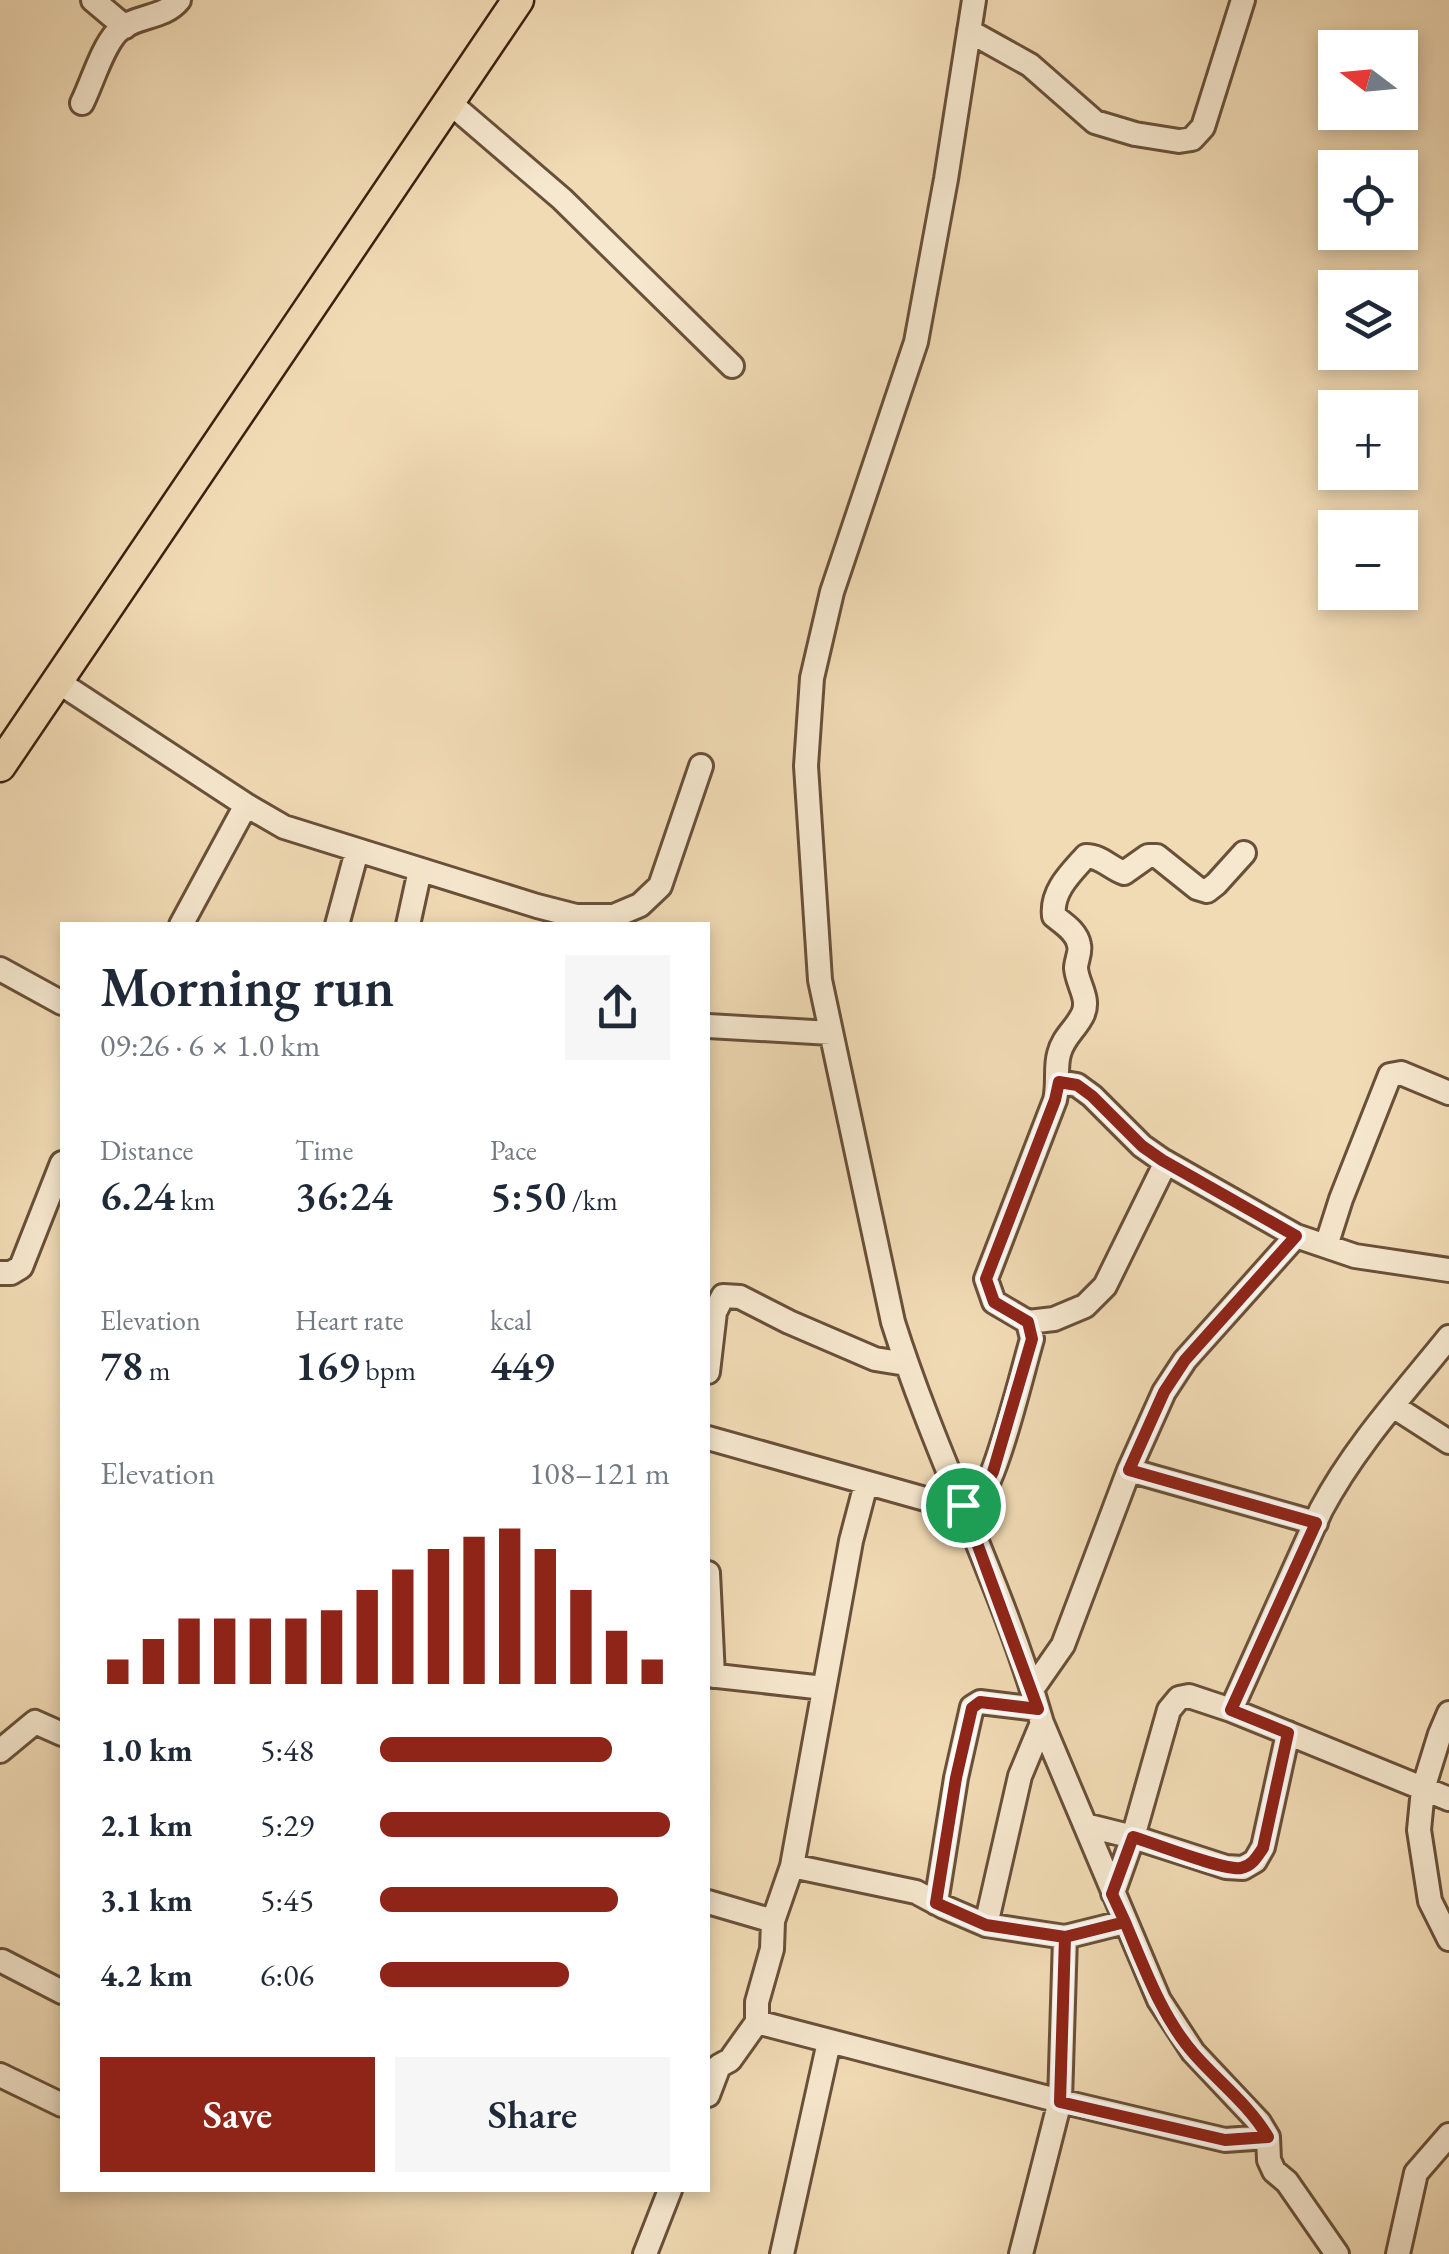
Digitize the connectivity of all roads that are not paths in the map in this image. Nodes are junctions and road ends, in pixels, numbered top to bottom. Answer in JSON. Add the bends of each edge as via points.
{"nodes":[{"id":1,"x":93,"y":0,"type":"edge"},
{"id":2,"x":179,"y":0,"type":"edge"},
{"id":3,"x":518,"y":0,"type":"edge"},
{"id":4,"x":974,"y":0,"type":"edge"},
{"id":5,"x":1243,"y":0,"type":"edge"},
{"id":6,"x":125,"y":27,"type":"junction"},
{"id":7,"x":969,"y":31,"type":"junction"},
{"id":8,"x":449,"y":102,"type":"junction"},
{"id":9,"x":82,"y":103,"type":"dead end"},
{"id":10,"x":732,"y":366,"type":"dead end"},
{"id":11,"x":57,"y":680,"type":"junction"},
{"id":12,"x":0,"y":766,"type":"edge"},
{"id":13,"x":701,"y":766,"type":"dead end"},
{"id":14,"x":246,"y":806,"type":"junction"},
{"id":15,"x":357,"y":851,"type":"junction"},
{"id":16,"x":1244,"y":853,"type":"dead end"},
{"id":17,"x":420,"y":870,"type":"junction"},
{"id":18,"x":574,"y":920,"type":"edge"},
{"id":19,"x":184,"y":922,"type":"edge"},
{"id":20,"x":338,"y":922,"type":"edge"},
{"id":21,"x":409,"y":922,"type":"edge"},
{"id":22,"x":0,"y":970,"type":"edge"},
{"id":23,"x":60,"y":1002,"type":"edge"},
{"id":24,"x":710,"y":1026,"type":"edge"},
{"id":25,"x":831,"y":1032,"type":"junction"},
{"id":26,"x":1059,"y":1082,"type":"junction"},
{"id":27,"x":1449,"y":1093,"type":"edge"},
{"id":28,"x":1166,"y":1162,"type":"junction"},
{"id":29,"x":60,"y":1169,"type":"edge"},
{"id":30,"x":1296,"y":1236,"type":"junction"},
{"id":31,"x":1326,"y":1246,"type":"junction"},
{"id":32,"x":1449,"y":1270,"type":"edge"},
{"id":33,"x":0,"y":1273,"type":"edge"},
{"id":34,"x":1028,"y":1322,"type":"junction"},
{"id":35,"x":1449,"y":1337,"type":"edge"},
{"id":36,"x":710,"y":1355,"type":"edge"},
{"id":37,"x":906,"y":1364,"type":"junction"},
{"id":38,"x":1393,"y":1406,"type":"junction"},
{"id":39,"x":710,"y":1439,"type":"edge"},
{"id":40,"x":1449,"y":1442,"type":"edge"},
{"id":41,"x":1129,"y":1470,"type":"junction"},
{"id":42,"x":866,"y":1484,"type":"junction"},
{"id":43,"x":963,"y":1505,"type":"junction"},
{"id":44,"x":1316,"y":1523,"type":"junction"},
{"id":45,"x":710,"y":1676,"type":"edge"},
{"id":46,"x":824,"y":1688,"type":"junction"},
{"id":47,"x":1038,"y":1707,"type":"junction"},
{"id":48,"x":1231,"y":1710,"type":"junction"},
{"id":49,"x":1449,"y":1713,"type":"edge"},
{"id":50,"x":60,"y":1733,"type":"edge"},
{"id":51,"x":1288,"y":1733,"type":"junction"},
{"id":52,"x":0,"y":1751,"type":"edge"},
{"id":53,"x":1423,"y":1790,"type":"junction"},
{"id":54,"x":1449,"y":1799,"type":"edge"},
{"id":55,"x":1085,"y":1824,"type":"junction"},
{"id":56,"x":1133,"y":1837,"type":"junction"},
{"id":57,"x":792,"y":1866,"type":"junction"},
{"id":58,"x":1112,"y":1894,"type":"junction"},
{"id":59,"x":710,"y":1903,"type":"edge"},
{"id":60,"x":936,"y":1903,"type":"junction"},
{"id":61,"x":773,"y":1921,"type":"junction"},
{"id":62,"x":1125,"y":1922,"type":"junction"},
{"id":63,"x":986,"y":1925,"type":"junction"},
{"id":64,"x":1065,"y":1937,"type":"junction"},
{"id":65,"x":1449,"y":1938,"type":"edge"},
{"id":66,"x":2,"y":1961,"type":"edge"},
{"id":67,"x":60,"y":1991,"type":"edge"},
{"id":68,"x":757,"y":2022,"type":"junction"},
{"id":69,"x":829,"y":2042,"type":"junction"},
{"id":70,"x":0,"y":2075,"type":"edge"},
{"id":71,"x":710,"y":2091,"type":"edge"},
{"id":72,"x":1060,"y":2102,"type":"junction"},
{"id":73,"x":60,"y":2104,"type":"edge"},
{"id":74,"x":1449,"y":2135,"type":"edge"},
{"id":75,"x":1268,"y":2137,"type":"junction"},
{"id":76,"x":669,"y":2192,"type":"edge"},
{"id":77,"x":644,"y":2254,"type":"edge"},
{"id":78,"x":782,"y":2254,"type":"edge"},
{"id":79,"x":1022,"y":2254,"type":"edge"},
{"id":80,"x":1337,"y":2254,"type":"edge"},
{"id":81,"x":1398,"y":2254,"type":"edge"}],
"edges":[{"from":1,"to":6,"type":"street"},
{"from":2,"to":6,"type":"street"},
{"from":3,"to":8,"type":"main road"},
{"from":4,"to":7,"type":"street"},
{"from":5,"to":7,"type":"street","via":[[1203,127],[1179,141],[1094,122],[1030,65]]},
{"from":6,"to":9,"type":"street","via":[[107,48]]},
{"from":7,"to":25,"type":"street","via":[[916,342],[832,592],[812,678],[806,766],[820,980]]},
{"from":8,"to":10,"type":"street","via":[[562,199]]},
{"from":8,"to":11,"type":"main road"},
{"from":11,"to":12,"type":"main road"},
{"from":11,"to":14,"type":"street"},
{"from":13,"to":18,"type":"street","via":[[660,886],[614,916]]},
{"from":14,"to":15,"type":"street","via":[[284,828]]},
{"from":14,"to":19,"type":"street"},
{"from":15,"to":17,"type":"street"},
{"from":15,"to":20,"type":"street"},
{"from":16,"to":26,"type":"street","via":[[1207,891],[1157,856],[1124,873],[1086,856],[1063,883],[1054,916],[1080,947],[1076,964],[1085,998],[1084,1013],[1062,1042]]},
{"from":17,"to":18,"type":"street"},
{"from":17,"to":21,"type":"street"},
{"from":22,"to":23,"type":"street"},
{"from":24,"to":25,"type":"street"},
{"from":25,"to":37,"type":"street"},
{"from":26,"to":28,"type":"street","via":[[1092,1096]]},
{"from":26,"to":34,"type":"street","via":[[986,1279],[994,1302]]},
{"from":27,"to":31,"type":"street","via":[[1401,1073],[1390,1076]]},
{"from":28,"to":30,"type":"street"},
{"from":28,"to":34,"type":"street","via":[[1105,1286],[1085,1306]]},
{"from":29,"to":33,"type":"street","via":[[21,1267]]},
{"from":30,"to":31,"type":"street"},
{"from":30,"to":41,"type":"street","via":[[1185,1360]]},
{"from":31,"to":32,"type":"street"},
{"from":34,"to":43,"type":"street","via":[[1032,1339],[993,1472],[980,1496]]},
{"from":35,"to":38,"type":"street"},
{"from":36,"to":37,"type":"street","via":[[715,1312],[724,1296],[740,1297],[874,1359]]},
{"from":37,"to":43,"type":"street"},
{"from":38,"to":40,"type":"street"},
{"from":38,"to":44,"type":"street","via":[[1354,1454]]},
{"from":39,"to":42,"type":"street"},
{"from":41,"to":44,"type":"street"},
{"from":41,"to":47,"type":"street"},
{"from":42,"to":43,"type":"street"},
{"from":42,"to":46,"type":"street"},
{"from":43,"to":47,"type":"street"},
{"from":44,"to":48,"type":"street"},
{"from":45,"to":46,"type":"street"},
{"from":46,"to":57,"type":"street"},
{"from":47,"to":55,"type":"street"},
{"from":47,"to":60,"type":"street","via":[[980,1702],[972,1708]]},
{"from":47,"to":63,"type":"street"},
{"from":48,"to":51,"type":"street"},
{"from":48,"to":56,"type":"street","via":[[1178,1698]]},
{"from":49,"to":53,"type":"street"},
{"from":50,"to":52,"type":"street","via":[[35,1722]]},
{"from":51,"to":53,"type":"street"},
{"from":51,"to":56,"type":"street","via":[[1255,1861],[1226,1867]]},
{"from":53,"to":54,"type":"street"},
{"from":53,"to":65,"type":"street","via":[[1419,1830],[1430,1901]]},
{"from":55,"to":56,"type":"street"},
{"from":55,"to":58,"type":"street"},
{"from":56,"to":58,"type":"street"},
{"from":57,"to":60,"type":"street","via":[[916,1892]]},
{"from":57,"to":61,"type":"street"},
{"from":58,"to":62,"type":"street"},
{"from":59,"to":61,"type":"street"},
{"from":60,"to":63,"type":"street"},
{"from":61,"to":68,"type":"street"},
{"from":62,"to":64,"type":"street"},
{"from":62,"to":75,"type":"street","via":[[1158,2000],[1192,2052]]},
{"from":63,"to":64,"type":"street"},
{"from":64,"to":72,"type":"street"},
{"from":66,"to":67,"type":"street"},
{"from":68,"to":69,"type":"street"},
{"from":68,"to":71,"type":"street","via":[[719,2066]]},
{"from":69,"to":72,"type":"street"},
{"from":69,"to":78,"type":"street"},
{"from":70,"to":73,"type":"street"},
{"from":72,"to":75,"type":"street","via":[[1225,2140]]},
{"from":72,"to":79,"type":"street"},
{"from":74,"to":81,"type":"street","via":[[1416,2173]]},
{"from":75,"to":80,"type":"street","via":[[1274,2171]]},
{"from":76,"to":77,"type":"street"}]}
